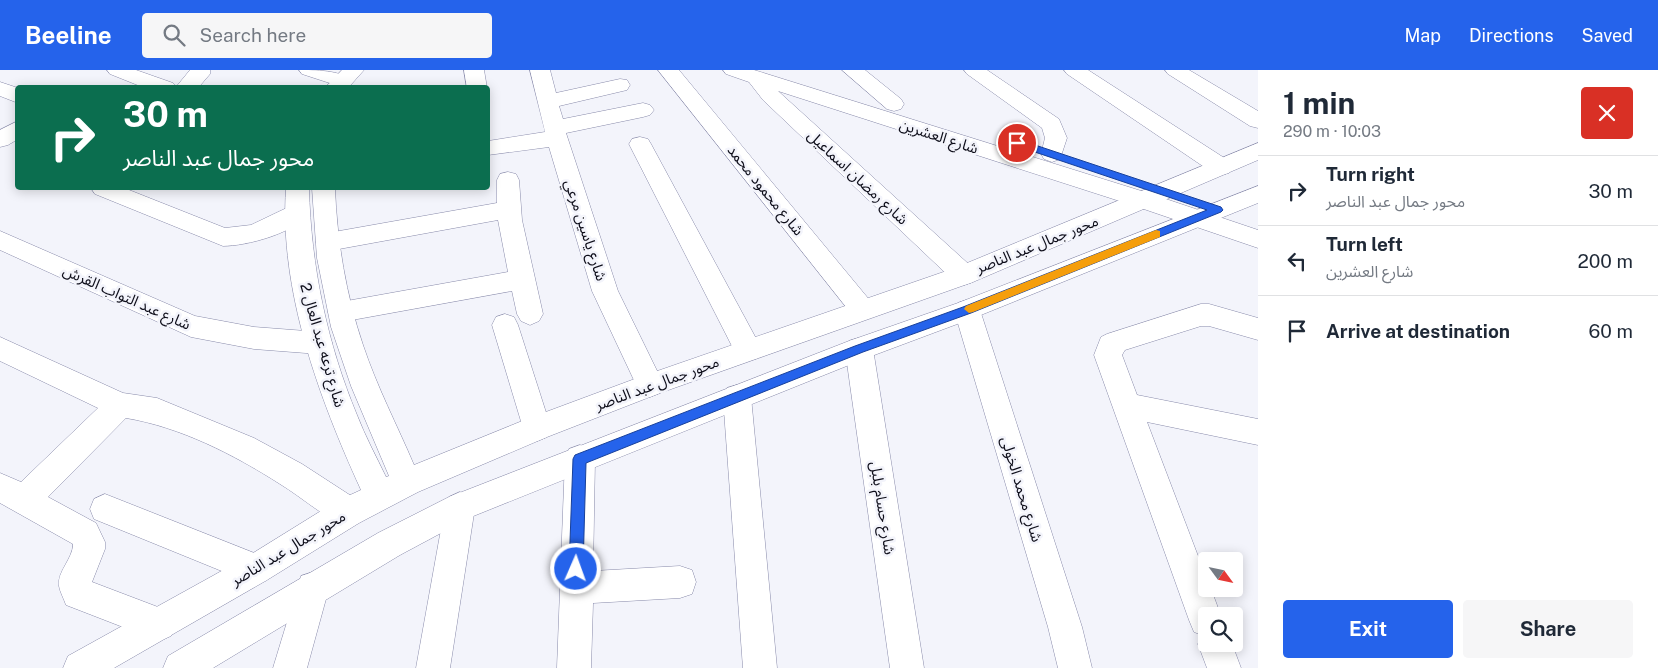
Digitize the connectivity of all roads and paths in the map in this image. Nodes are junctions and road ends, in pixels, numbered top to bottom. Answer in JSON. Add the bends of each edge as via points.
{"nodes":[{"id":1,"x":117,"y":70,"type":"edge"},
{"id":2,"x":200,"y":70,"type":"edge"},
{"id":3,"x":309,"y":70,"type":"edge"},
{"id":4,"x":474,"y":70,"type":"edge"},
{"id":5,"x":540,"y":70,"type":"edge"},
{"id":6,"x":668,"y":70,"type":"edge"},
{"id":7,"x":733,"y":70,"type":"edge"},
{"id":8,"x":785,"y":70,"type":"edge"},
{"id":9,"x":852,"y":70,"type":"edge"},
{"id":10,"x":974,"y":70,"type":"edge"},
{"id":11,"x":1074,"y":70,"type":"edge"},
{"id":12,"x":1175,"y":70,"type":"edge"},
{"id":13,"x":756,"y":77,"type":"junction"},
{"id":14,"x":352,"y":80,"type":"edge"},
{"id":15,"x":158,"y":85,"type":"edge"},
{"id":16,"x":189,"y":85,"type":"edge"},
{"id":17,"x":476,"y":85,"type":"edge"},
{"id":18,"x":620,"y":85,"type":"dead end"},
{"id":19,"x":0,"y":89,"type":"edge"},
{"id":20,"x":15,"y":95,"type":"edge"},
{"id":21,"x":548,"y":102,"type":"junction"},
{"id":22,"x":894,"y":104,"type":"junction"},
{"id":23,"x":643,"y":110,"type":"dead end"},
{"id":24,"x":1258,"y":121,"type":"edge"},
{"id":25,"x":15,"y":130,"type":"edge"},
{"id":26,"x":556,"y":133,"type":"junction"},
{"id":27,"x":0,"y":140,"type":"edge"},
{"id":28,"x":640,"y":144,"type":"dead end"},
{"id":29,"x":0,"y":145,"type":"edge"},
{"id":30,"x":490,"y":148,"type":"edge"},
{"id":31,"x":15,"y":151,"type":"edge"},
{"id":32,"x":1258,"y":151,"type":"edge"},
{"id":33,"x":1052,"y":154,"type":"junction"},
{"id":34,"x":1221,"y":167,"type":"junction"},
{"id":35,"x":508,"y":180,"type":"dead end"},
{"id":36,"x":108,"y":190,"type":"edge"},
{"id":37,"x":323,"y":190,"type":"edge"},
{"id":38,"x":1258,"y":194,"type":"edge"},
{"id":39,"x":1153,"y":196,"type":"junction"},
{"id":40,"x":297,"y":200,"type":"edge"},
{"id":41,"x":509,"y":210,"type":"junction"},
{"id":42,"x":1206,"y":214,"type":"junction"},
{"id":43,"x":1258,"y":222,"type":"edge"},
{"id":44,"x":1258,"y":239,"type":"edge"},
{"id":45,"x":0,"y":240,"type":"edge"},
{"id":46,"x":328,"y":242,"type":"junction"},
{"id":47,"x":964,"y":275,"type":"junction"},
{"id":48,"x":522,"y":279,"type":"junction"},
{"id":49,"x":864,"y":310,"type":"junction"},
{"id":50,"x":967,"y":310,"type":"junction"},
{"id":51,"x":341,"y":312,"type":"junction"},
{"id":52,"x":530,"y":314,"type":"dead end"},
{"id":53,"x":505,"y":325,"type":"dead end"},
{"id":54,"x":1258,"y":329,"type":"edge"},
{"id":55,"x":319,"y":343,"type":"junction"},
{"id":56,"x":0,"y":348,"type":"edge"},
{"id":57,"x":859,"y":349,"type":"junction"},
{"id":58,"x":748,"y":350,"type":"junction"},
{"id":59,"x":650,"y":385,"type":"junction"},
{"id":60,"x":738,"y":397,"type":"junction"},
{"id":61,"x":120,"y":405,"type":"junction"},
{"id":62,"x":1126,"y":405,"type":"junction"},
{"id":63,"x":537,"y":428,"type":"junction"},
{"id":64,"x":1258,"y":432,"type":"edge"},
{"id":65,"x":580,"y":459,"type":"junction"},
{"id":66,"x":407,"y":482,"type":"junction"},
{"id":67,"x":12,"y":494,"type":"edge"},
{"id":68,"x":379,"y":495,"type":"junction"},
{"id":69,"x":460,"y":507,"type":"junction"},
{"id":70,"x":105,"y":509,"type":"dead end"},
{"id":71,"x":348,"y":512,"type":"junction"},
{"id":72,"x":256,"y":569,"type":"junction"},
{"id":73,"x":680,"y":582,"type":"dead end"},
{"id":74,"x":313,"y":588,"type":"junction"},
{"id":75,"x":576,"y":588,"type":"junction"},
{"id":76,"x":1201,"y":607,"type":"edge"},
{"id":77,"x":159,"y":624,"type":"junction"},
{"id":78,"x":1218,"y":652,"type":"edge"},
{"id":79,"x":80,"y":668,"type":"edge"},
{"id":80,"x":180,"y":668,"type":"edge"},
{"id":81,"x":290,"y":668,"type":"edge"},
{"id":82,"x":434,"y":668,"type":"edge"},
{"id":83,"x":574,"y":668,"type":"edge"},
{"id":84,"x":760,"y":668,"type":"edge"},
{"id":85,"x":907,"y":668,"type":"edge"},
{"id":86,"x":1075,"y":668,"type":"edge"},
{"id":87,"x":1224,"y":668,"type":"edge"}],
"edges":[{"from":1,"to":15,"type":"street"},
{"from":2,"to":16,"type":"street"},
{"from":3,"to":14,"type":"street"},
{"from":4,"to":17,"type":"street"},
{"from":5,"to":21,"type":"street","name":"شارع ياسين مرعي"},
{"from":6,"to":49,"type":"street","name":"شارع محمود محمد"},
{"from":7,"to":13,"type":"street","name":"شارع العشرين"},
{"from":8,"to":22,"type":"street","name":"شارع العشرين"},
{"from":9,"to":22,"type":"street"},
{"from":10,"to":33,"type":"street","via":[[1050,124],[1056,138]]},
{"from":11,"to":34,"type":"street"},
{"from":12,"to":24,"type":"street"},
{"from":13,"to":39,"type":"street","name":"شارع العشرين"},
{"from":13,"to":47,"type":"street","name":"شارع رمضان اسماعيل","via":[[770,95]]},
{"from":18,"to":21,"type":"street"},
{"from":19,"to":20,"type":"street"},
{"from":21,"to":26,"type":"street","name":"شارع ياسين مرعي"},
{"from":22,"to":33,"type":"street","name":"شارع العشرين"},
{"from":23,"to":26,"type":"street"},
{"from":25,"to":27,"type":"street"},
{"from":26,"to":30,"type":"street"},
{"from":26,"to":59,"type":"street","name":"شارع ياسين مرعي","via":[[605,291]]},
{"from":28,"to":58,"type":"street"},
{"from":29,"to":31,"type":"street"},
{"from":32,"to":34,"type":"street","name":"محور جمال عبد الناصر"},
{"from":33,"to":39,"type":"street","name":"شارع العشرين"},
{"from":34,"to":39,"type":"street","name":"محور جمال عبد الناصر"},
{"from":35,"to":41,"type":"street"},
{"from":36,"to":40,"type":"street","via":[[223,237],[242,238],[256,234]]},
{"from":37,"to":46,"type":"street","name":"شارع ترعه عبد العال 2"},
{"from":38,"to":42,"type":"street"},
{"from":39,"to":42,"type":"street","name":"شارع العشرين"},
{"from":39,"to":47,"type":"street","name":"محور جمال عبد الناصر"},
{"from":40,"to":55,"type":"street","name":"شارع ترعه عبد العال 2","via":[[304,284]]},
{"from":41,"to":46,"type":"street"},
{"from":41,"to":48,"type":"street"},
{"from":42,"to":43,"type":"street","name":"شارع العشرين"},
{"from":42,"to":44,"type":"street","name":"شارع العشرين"},
{"from":42,"to":50,"type":"street"},
{"from":45,"to":55,"type":"street","name":"شارع عبد التواب القرش","via":[[191,326],[254,338]]},
{"from":46,"to":51,"type":"street","name":"شارع ترعه عبد العال 2"},
{"from":47,"to":49,"type":"street","name":"محور جمال عبد الناصر"},
{"from":48,"to":51,"type":"street"},
{"from":48,"to":52,"type":"street"},
{"from":49,"to":58,"type":"street","name":"محور جمال عبد الناصر"},
{"from":50,"to":57,"type":"street"},
{"from":50,"to":86,"type":"street","name":"شارع محمد الخولى"},
{"from":51,"to":66,"type":"street","name":"شارع ترعه عبد العال 2","via":[[359,371]]},
{"from":53,"to":63,"type":"street"},
{"from":54,"to":62,"type":"street","via":[[1201,315],[1116,342],[1108,355]]},
{"from":55,"to":68,"type":"street","name":"شارع ترعه عبد العال 2","via":[[337,401]]},
{"from":56,"to":61,"type":"street"},
{"from":57,"to":60,"type":"street"},
{"from":57,"to":85,"type":"street","name":"شارع حسام بلبل"},
{"from":58,"to":59,"type":"street","name":"محور جمال عبد الناصر"},
{"from":59,"to":63,"type":"street","name":"محور جمال عبد الناصر"},
{"from":60,"to":65,"type":"street"},
{"from":60,"to":84,"type":"street"},
{"from":61,"to":67,"type":"street"},
{"from":61,"to":71,"type":"street","via":[[157,411],[244,447]]},
{"from":62,"to":64,"type":"street"},
{"from":62,"to":76,"type":"street"},
{"from":63,"to":66,"type":"street","name":"محور جمال عبد الناصر"},
{"from":65,"to":69,"type":"street"},
{"from":65,"to":75,"type":"street"},
{"from":66,"to":68,"type":"street","name":"محور جمال عبد الناصر"},
{"from":67,"to":77,"type":"street","via":[[85,534],[90,551],[75,581],[78,593]]},
{"from":68,"to":71,"type":"street","name":"محور جمال عبد الناصر"},
{"from":69,"to":74,"type":"street"},
{"from":69,"to":82,"type":"street"},
{"from":70,"to":72,"type":"street"},
{"from":71,"to":72,"type":"street","name":"محور جمال عبد الناصر"},
{"from":72,"to":77,"type":"street","name":"محور جمال عبد الناصر"},
{"from":73,"to":75,"type":"street"},
{"from":74,"to":80,"type":"street"},
{"from":74,"to":81,"type":"street"},
{"from":75,"to":83,"type":"street"},
{"from":77,"to":79,"type":"street","name":"محور جمال عبد الناصر"},
{"from":78,"to":87,"type":"street"}]}
